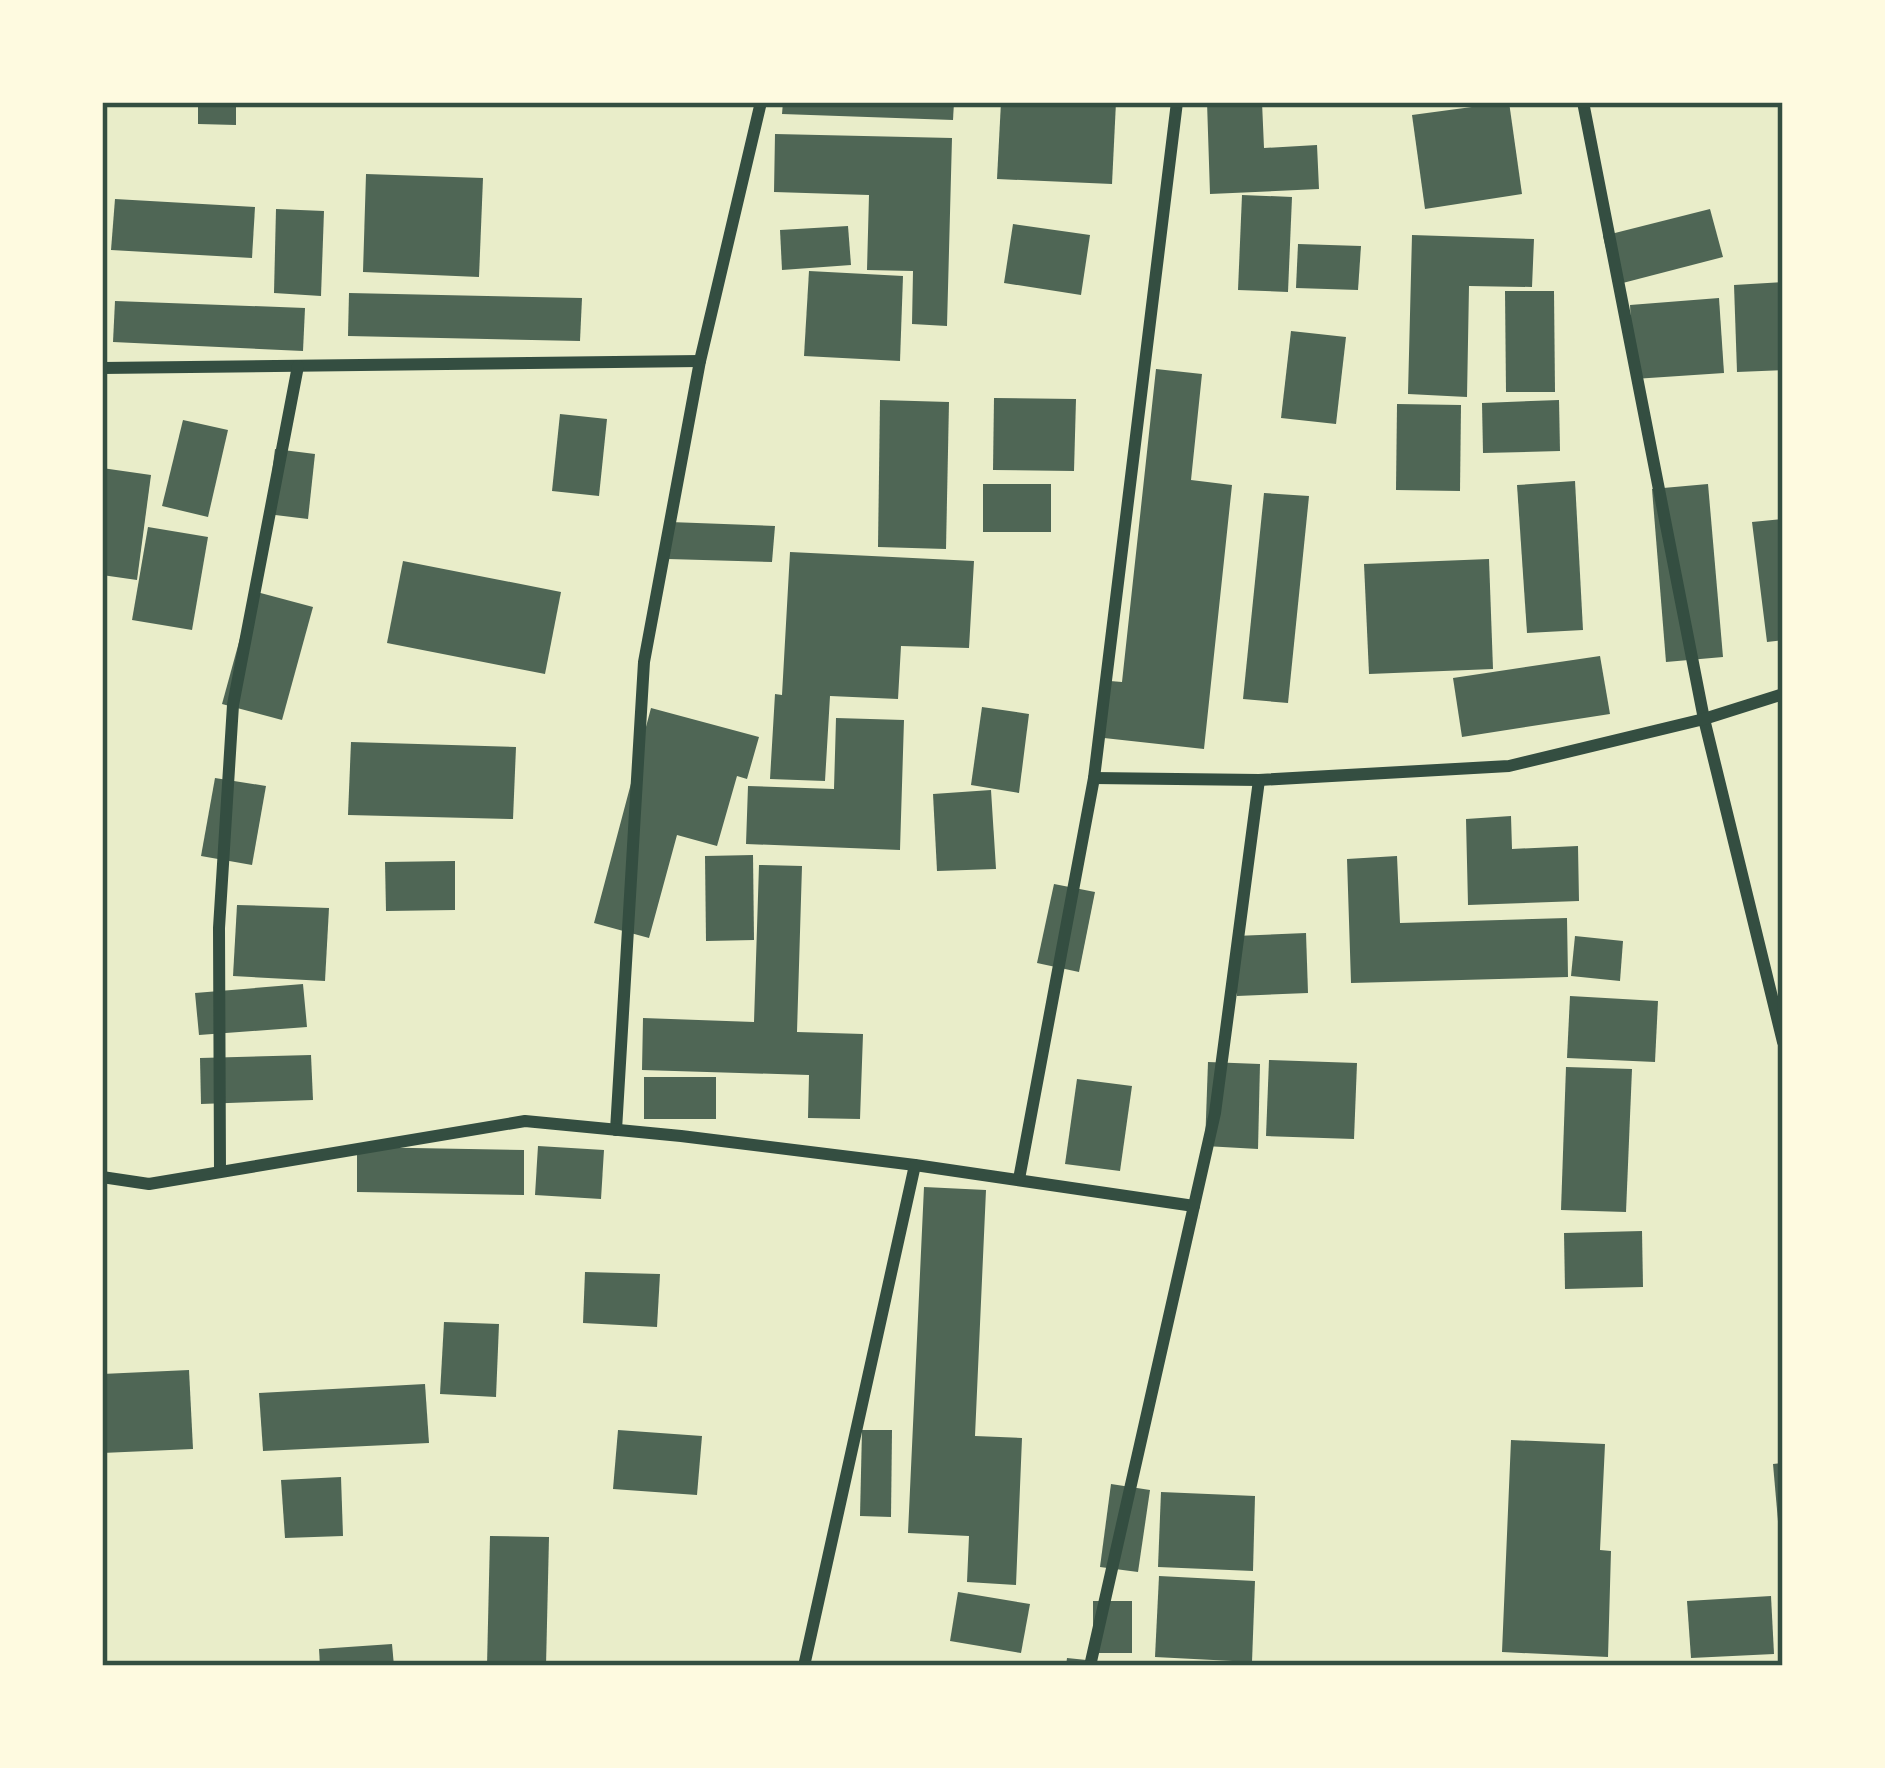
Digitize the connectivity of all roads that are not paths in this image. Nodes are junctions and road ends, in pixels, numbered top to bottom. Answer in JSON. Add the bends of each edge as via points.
{"nodes":[{"id":1,"x":761,"y":102,"type":"edge"},
{"id":2,"x":1177,"y":102,"type":"edge"},
{"id":3,"x":1583,"y":102,"type":"edge"},
{"id":4,"x":700,"y":361,"type":"junction"},
{"id":5,"x":298,"y":366,"type":"junction"},
{"id":6,"x":102,"y":368,"type":"edge"},
{"id":7,"x":1783,"y":694,"type":"edge"},
{"id":8,"x":1704,"y":719,"type":"junction"},
{"id":9,"x":1094,"y":778,"type":"junction"},
{"id":10,"x":1259,"y":780,"type":"junction"},
{"id":11,"x":1783,"y":1042,"type":"edge"},
{"id":12,"x":616,"y":1130,"type":"junction"},
{"id":13,"x":916,"y":1165,"type":"junction"},
{"id":14,"x":220,"y":1171,"type":"junction"},
{"id":15,"x":102,"y":1177,"type":"edge"},
{"id":16,"x":1019,"y":1179,"type":"junction"},
{"id":17,"x":1194,"y":1206,"type":"junction"},
{"id":18,"x":804,"y":1666,"type":"edge"},
{"id":19,"x":1090,"y":1666,"type":"edge"}],
"edges":[{"from":1,"to":4,"type":"street"},
{"from":2,"to":9,"type":"street"},
{"from":3,"to":8,"type":"street"},
{"from":4,"to":5,"type":"street"},
{"from":4,"to":12,"type":"street","via":[[644,662]]},
{"from":5,"to":6,"type":"street"},
{"from":5,"to":14,"type":"street","via":[[233,706],[218,928]]},
{"from":7,"to":8,"type":"street"},
{"from":8,"to":10,"type":"street","via":[[1508,766]]},
{"from":8,"to":11,"type":"street"},
{"from":9,"to":10,"type":"street"},
{"from":9,"to":16,"type":"street"},
{"from":10,"to":17,"type":"street","via":[[1215,1113]]},
{"from":12,"to":13,"type":"street"},
{"from":12,"to":14,"type":"street","via":[[525,1121]]},
{"from":13,"to":16,"type":"street"},
{"from":13,"to":18,"type":"street"},
{"from":14,"to":15,"type":"street","via":[[149,1184]]},
{"from":16,"to":17,"type":"street"},
{"from":17,"to":19,"type":"street"}]}
